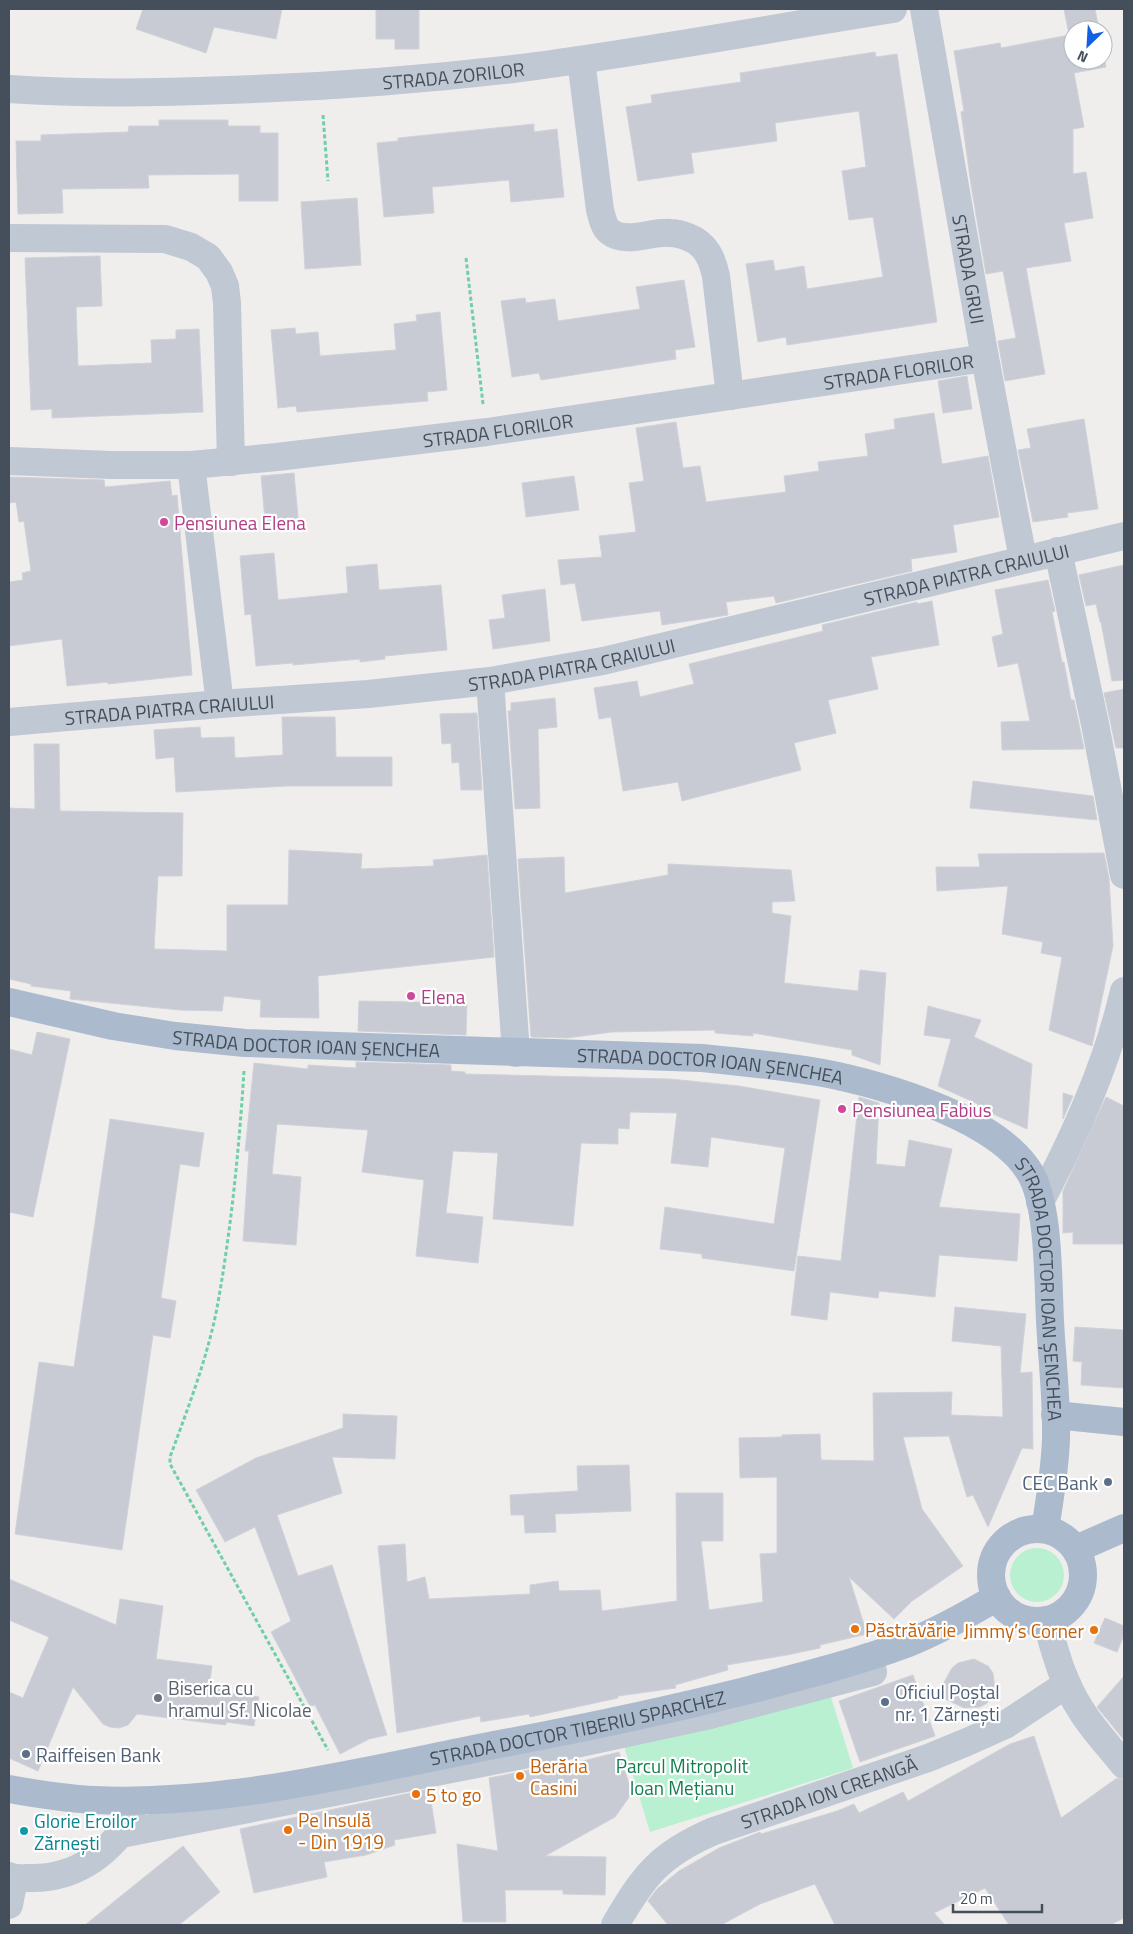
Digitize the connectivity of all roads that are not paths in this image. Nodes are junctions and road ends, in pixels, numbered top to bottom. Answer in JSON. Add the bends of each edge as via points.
{"nodes":[{"id":1,"x":893,"y":9,"type":"edge"},
{"id":2,"x":924,"y":9,"type":"edge"},
{"id":3,"x":581,"y":60,"type":"junction"},
{"id":4,"x":9,"y":89,"type":"edge"},
{"id":5,"x":9,"y":238,"type":"edge"},
{"id":6,"x":985,"y":358,"type":"junction"},
{"id":7,"x":730,"y":396,"type":"junction"},
{"id":8,"x":9,"y":461,"type":"edge"},
{"id":9,"x":231,"y":462,"type":"junction"},
{"id":10,"x":192,"y":465,"type":"junction"},
{"id":11,"x":1124,"y":536,"type":"edge"},
{"id":12,"x":1058,"y":551,"type":"junction"},
{"id":13,"x":1023,"y":559,"type":"junction"},
{"id":14,"x":490,"y":681,"type":"junction"},
{"id":15,"x":220,"y":704,"type":"junction"},
{"id":16,"x":9,"y":722,"type":"edge"},
{"id":17,"x":1124,"y":875,"type":"edge"},
{"id":18,"x":1124,"y":991,"type":"edge"},
{"id":19,"x":9,"y":1002,"type":"edge"},
{"id":20,"x":516,"y":1053,"type":"junction"},
{"id":21,"x":1040,"y":1202,"type":"junction"},
{"id":22,"x":1055,"y":1415,"type":"junction"},
{"id":23,"x":1124,"y":1422,"type":"edge"},
{"id":24,"x":1124,"y":1528,"type":"edge"},
{"id":25,"x":1045,"y":1529,"type":"junction"},
{"id":26,"x":1076,"y":1549,"type":"junction"},
{"id":27,"x":997,"y":1597,"type":"junction"},
{"id":28,"x":1046,"y":1620,"type":"junction"},
{"id":29,"x":868,"y":1657,"type":"junction"},
{"id":30,"x":1067,"y":1684,"type":"junction"},
{"id":31,"x":1124,"y":1765,"type":"edge"},
{"id":32,"x":9,"y":1789,"type":"edge"},
{"id":33,"x":144,"y":1800,"type":"junction"},
{"id":34,"x":186,"y":1809,"type":"junction"},
{"id":35,"x":121,"y":1834,"type":"junction"},
{"id":36,"x":11,"y":1877,"type":"edge"},
{"id":37,"x":9,"y":1905,"type":"edge"},
{"id":38,"x":9,"y":1911,"type":"edge"},
{"id":39,"x":21,"y":1925,"type":"edge"},
{"id":40,"x":615,"y":1925,"type":"edge"}],
"edges":[{"from":1,"to":3,"type":"street","name":"STRADA ZORILOR"},
{"from":2,"to":6,"type":"street","name":"STRADA GRUI"},
{"from":3,"to":4,"type":"street","name":"STRADA ZORILOR","via":[[321,87],[101,92]]},
{"from":3,"to":7,"type":"street","via":[[604,222],[609,231],[619,236],[668,232],[697,240],[706,250],[716,276]]},
{"from":5,"to":9,"type":"street","via":[[165,239],[191,247],[208,257],[225,286],[227,303]]},
{"from":6,"to":7,"type":"street","name":"STRADA FLORILOR"},
{"from":6,"to":13,"type":"street","name":"STRADA GRUI"},
{"from":7,"to":9,"type":"street","name":"STRADA FLORILOR","via":[[486,432]]},
{"from":8,"to":10,"type":"street","name":"STRADA FLORILOR"},
{"from":9,"to":10,"type":"street","name":"STRADA FLORILOR"},
{"from":10,"to":15,"type":"street"},
{"from":11,"to":12,"type":"street","name":"STRADA PIATRA CRAIULUI"},
{"from":12,"to":13,"type":"street","name":"STRADA PIATRA CRAIULUI"},
{"from":12,"to":17,"type":"street"},
{"from":13,"to":14,"type":"street","name":"STRADA PIATRA CRAIULUI","via":[[603,661]]},
{"from":14,"to":15,"type":"street","name":"STRADA PIATRA CRAIULUI","via":[[368,694]]},
{"from":14,"to":20,"type":"street"},
{"from":15,"to":16,"type":"street","name":"STRADA PIATRA CRAIULUI"},
{"from":18,"to":21,"type":"street","via":[[1088,1102]]},
{"from":19,"to":20,"type":"main road","name":"STRADA DOCTOR IOAN ȘENCHEA","via":[[113,1026],[175,1036],[245,1043]]},
{"from":20,"to":21,"type":"main road","name":"STRADA DOCTOR IOAN ȘENCHEA","via":[[702,1058],[824,1073],[889,1090],[950,1112],[1005,1144],[1034,1181]]},
{"from":21,"to":22,"type":"main road","name":"STRADA DOCTOR IOAN ȘENCHEA","via":[[1048,1271]]},
{"from":22,"to":23,"type":"main road"},
{"from":22,"to":25,"type":"main road","name":"STRADA DOCTOR IOAN ȘENCHEA","via":[[1054,1463]]},
{"from":24,"to":26,"type":"main road"},
{"from":25,"to":26,"type":"main road","via":[[1060,1535]]},
{"from":25,"to":27,"type":"main road","via":[[1030,1529],[1013,1535],[1000,1547],[993,1563],[992,1580]]},
{"from":26,"to":28,"type":"main road","via":[[1084,1574],[1081,1588],[1074,1603],[1062,1614]]},
{"from":27,"to":28,"type":"main road","via":[[1018,1617]]},
{"from":27,"to":29,"type":"main road","name":"STRADA DOCTOR TIBERIU SPARCHEZ","via":[[950,1624]]},
{"from":28,"to":30,"type":"street"},
{"from":29,"to":34,"type":"main road","name":"STRADA DOCTOR TIBERIU SPARCHEZ","via":[[708,1700],[560,1733],[284,1785]]},
{"from":29,"to":34,"type":"street","via":[[873,1672],[710,1715],[548,1750]]},
{"from":30,"to":31,"type":"street","via":[[1082,1711]]},
{"from":30,"to":40,"type":"street","name":"STRADA ION CREANGĂ","via":[[1005,1725],[967,1742],[688,1842],[645,1877]]},
{"from":32,"to":33,"type":"main road","name":"STRADA DOCTOR TIBERIU SPARCHEZ","via":[[57,1797]]},
{"from":33,"to":34,"type":"main road","name":"STRADA DOCTOR TIBERIU SPARCHEZ"},
{"from":33,"to":35,"type":"street"},
{"from":34,"to":35,"type":"street"},
{"from":35,"to":36,"type":"street","via":[[100,1856],[72,1872],[44,1878]]},
{"from":36,"to":37,"type":"street"},
{"from":38,"to":39,"type":"street"}]}
